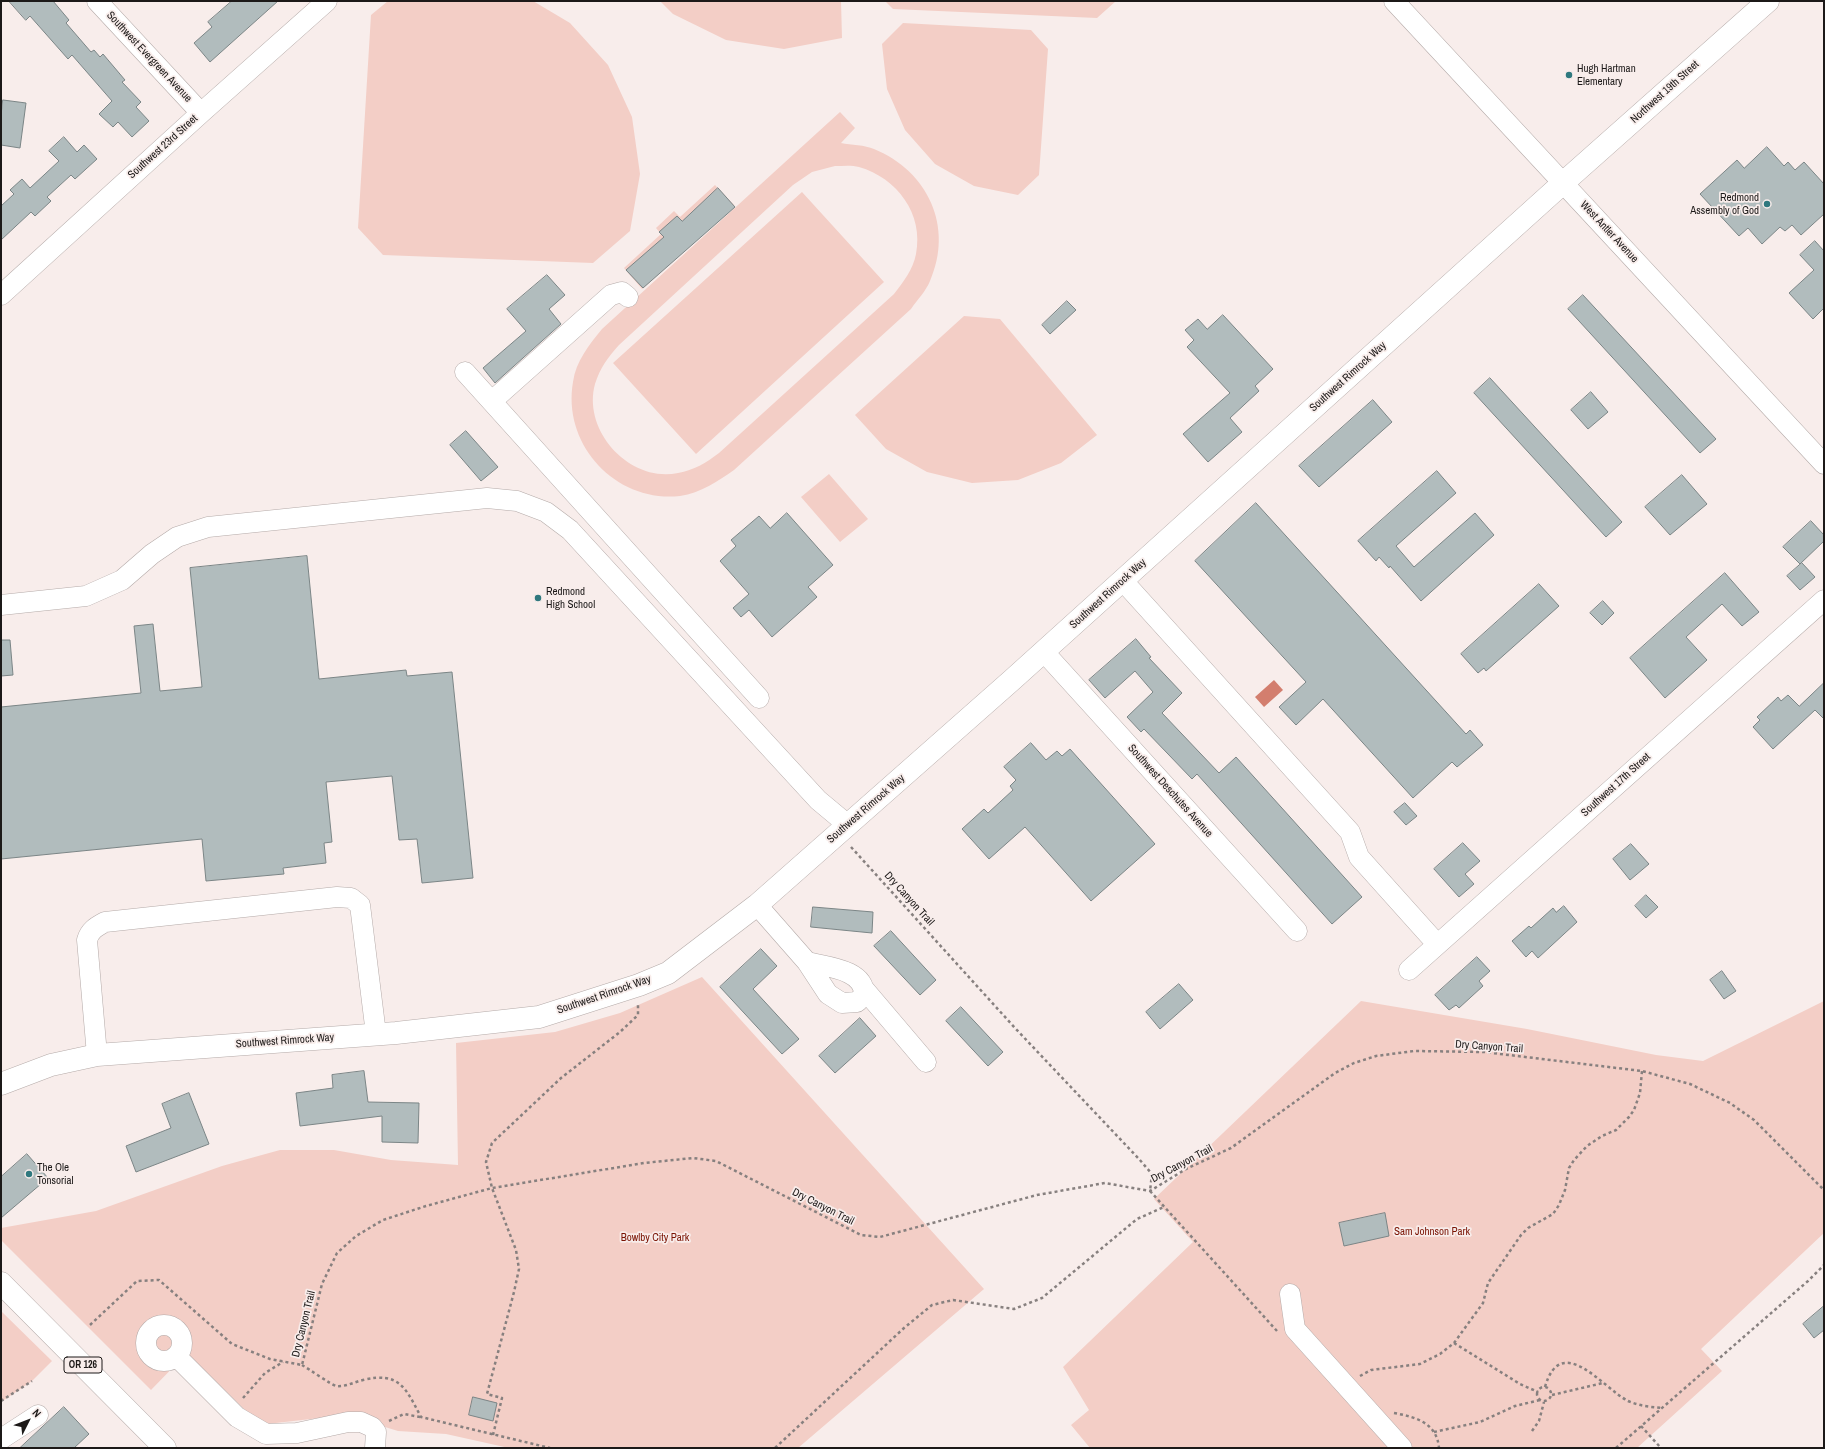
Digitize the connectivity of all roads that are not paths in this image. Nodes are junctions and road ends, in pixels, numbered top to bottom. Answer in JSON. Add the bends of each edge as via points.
{"nodes":[{"id":1,"x":98,"y":1,"type":"edge"},
{"id":2,"x":327,"y":1,"type":"edge"},
{"id":3,"x":1394,"y":1,"type":"edge"},
{"id":4,"x":1768,"y":1,"type":"edge"},
{"id":5,"x":201,"y":113,"type":"junction"},
{"id":6,"x":1563,"y":183,"type":"junction"},
{"id":7,"x":1,"y":295,"type":"edge"},
{"id":8,"x":628,"y":297,"type":"dead end"},
{"id":9,"x":465,"y":372,"type":"dead end"},
{"id":10,"x":492,"y":402,"type":"junction"},
{"id":11,"x":1824,"y":464,"type":"edge"},
{"id":12,"x":1123,"y":581,"type":"junction"},
{"id":13,"x":1824,"y":600,"type":"edge"},
{"id":14,"x":1,"y":605,"type":"edge"},
{"id":15,"x":1044,"y":652,"type":"junction"},
{"id":16,"x":759,"y":698,"type":"dead end"},
{"id":17,"x":844,"y":829,"type":"junction"},
{"id":18,"x":757,"y":905,"type":"junction"},
{"id":19,"x":1297,"y":931,"type":"dead end"},
{"id":20,"x":1437,"y":944,"type":"junction"},
{"id":21,"x":807,"y":962,"type":"junction"},
{"id":22,"x":1409,"y":970,"type":"dead end"},
{"id":23,"x":864,"y":989,"type":"junction"},
{"id":24,"x":376,"y":1034,"type":"junction"},
{"id":25,"x":97,"y":1055,"type":"junction"},
{"id":26,"x":926,"y":1062,"type":"dead end"},
{"id":27,"x":1,"y":1084,"type":"edge"},
{"id":28,"x":1,"y":1283,"type":"edge"},
{"id":29,"x":1290,"y":1294,"type":"dead end"},
{"id":30,"x":176,"y":1356,"type":"dead end"},
{"id":31,"x":38,"y":1415,"type":"dead end"},
{"id":32,"x":1,"y":1439,"type":"edge"},
{"id":33,"x":375,"y":1440,"type":"edge"},
{"id":34,"x":165,"y":1448,"type":"edge"},
{"id":35,"x":1402,"y":1448,"type":"edge"}],
"edges":[{"from":1,"to":5,"type":"street","name":"Southwest Evergreen Avenue"},
{"from":2,"to":5,"type":"street","name":"Southwest 23rd Street"},
{"from":3,"to":6,"type":"street","name":"West Antler Avenue"},
{"from":4,"to":6,"type":"main road","name":"Northwest 19th Street"},
{"from":5,"to":7,"type":"street","name":"Southwest 23rd Street"},
{"from":6,"to":11,"type":"street","name":"West Antler Avenue"},
{"from":6,"to":12,"type":"main road","name":"Southwest Rimrock Way"},
{"from":8,"to":10,"type":"street","via":[[622,292],[612,295]]},
{"from":9,"to":10,"type":"street"},
{"from":10,"to":16,"type":"street"},
{"from":12,"to":15,"type":"main road","name":"Southwest Rimrock Way"},
{"from":12,"to":20,"type":"street","via":[[1350,832],[1359,857]]},
{"from":13,"to":20,"type":"street","name":"Southwest 17th Street"},
{"from":14,"to":17,"type":"street","via":[[86,596],[122,580],[152,554],[178,537],[208,527],[487,498],[518,501],[546,512],[570,530]]},
{"from":15,"to":17,"type":"main road","name":"Southwest Rimrock Way"},
{"from":15,"to":19,"type":"street","name":"Southwest Deschutes Avenue"},
{"from":17,"to":18,"type":"main road","name":"Southwest Rimrock Way"},
{"from":18,"to":21,"type":"street"},
{"from":18,"to":24,"type":"main road","name":"Southwest Rimrock Way","via":[[668,972],[639,985],[539,1017]]},
{"from":20,"to":22,"type":"street","name":"Southwest 17th Street"},
{"from":21,"to":23,"type":"street","via":[[848,972],[859,979]]},
{"from":21,"to":23,"type":"street","via":[[828,994],[842,1003],[857,1002],[864,995]]},
{"from":23,"to":26,"type":"street"},
{"from":24,"to":25,"type":"main road","name":"Southwest Rimrock Way"},
{"from":24,"to":25,"type":"street","via":[[360,905],[351,898],[337,898],[105,922],[96,927],[90,932],[87,940]]},
{"from":25,"to":27,"type":"main road","name":"Southwest Rimrock Way","via":[[51,1065]]},
{"from":28,"to":34,"type":"main road","number":"OR 126"},
{"from":29,"to":35,"type":"street","via":[[1295,1329]]},
{"from":30,"to":33,"type":"street","via":[[237,1417],[266,1434],[298,1433],[348,1422],[361,1422],[372,1427]]},
{"from":31,"to":32,"type":"street"}]}
